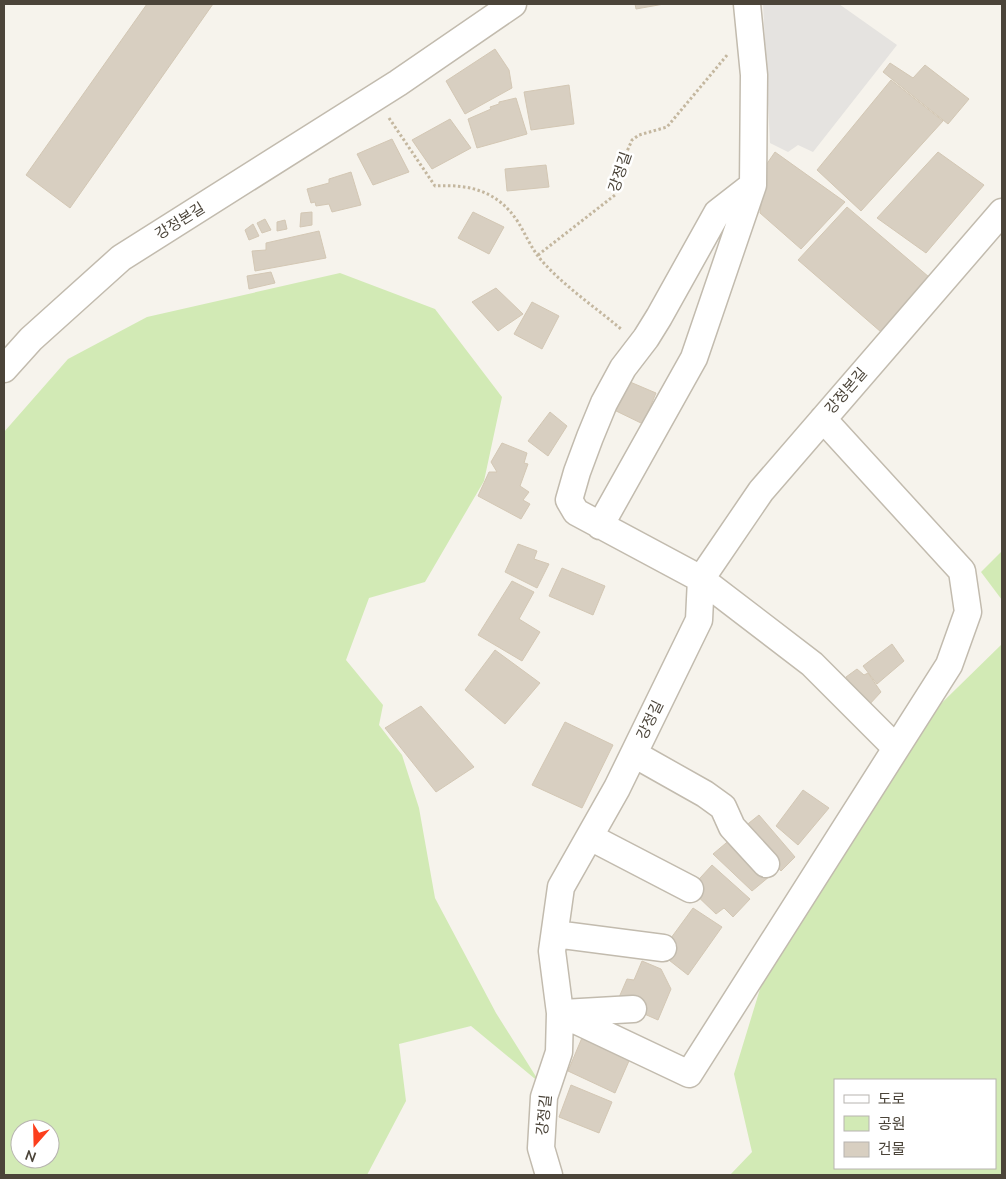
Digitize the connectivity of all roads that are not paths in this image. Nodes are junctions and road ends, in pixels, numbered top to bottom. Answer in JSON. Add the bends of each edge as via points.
{"nodes":[{"id":1,"x":513,"y":4,"type":"edge"},
{"id":2,"x":747,"y":4,"type":"edge"},
{"id":3,"x":754,"y":185,"type":"junction"},
{"id":4,"x":1002,"y":212,"type":"edge"},
{"id":5,"x":4,"y":369,"type":"edge"},
{"id":6,"x":823,"y":419,"type":"junction"},
{"id":7,"x":600,"y":526,"type":"junction"},
{"id":8,"x":701,"y":579,"type":"junction"},
{"id":9,"x":896,"y":748,"type":"junction"},
{"id":10,"x":634,"y":754,"type":"junction"},
{"id":11,"x":590,"y":837,"type":"junction"},
{"id":12,"x":766,"y":864,"type":"dead end"},
{"id":13,"x":690,"y":889,"type":"dead end"},
{"id":14,"x":555,"y":934,"type":"junction"},
{"id":15,"x":663,"y":948,"type":"dead end"},
{"id":16,"x":633,"y":1009,"type":"dead end"},
{"id":17,"x":560,"y":1013,"type":"junction"},
{"id":18,"x":549,"y":1175,"type":"edge"}],
"edges":[{"from":1,"to":5,"type":"street","name":"강정본길","via":[[122,258],[31,339]]},
{"from":2,"to":3,"type":"street","via":[[754,75]]},
{"from":3,"to":7,"type":"street","via":[[694,358]]},
{"from":3,"to":7,"type":"street","via":[[717,213],[659,317],[604,403],[576,472],[569,500],[576,512]]},
{"from":4,"to":6,"type":"street","name":"강정본길"},
{"from":6,"to":8,"type":"street","name":"강정본길","via":[[761,491]]},
{"from":6,"to":9,"type":"street","via":[[962,571],[968,612],[949,665]]},
{"from":7,"to":8,"type":"street"},
{"from":8,"to":9,"type":"street","via":[[812,664]]},
{"from":8,"to":10,"type":"street","name":"강정길","via":[[699,620]]},
{"from":9,"to":17,"type":"street","via":[[689,1074]]},
{"from":10,"to":11,"type":"street","name":"강정길"},
{"from":10,"to":12,"type":"street","via":[[722,806],[732,827]]},
{"from":11,"to":13,"type":"street"},
{"from":11,"to":14,"type":"street","name":"강정길","via":[[561,887]]},
{"from":14,"to":15,"type":"street"},
{"from":14,"to":17,"type":"street","name":"강정길","via":[[552,951]]},
{"from":16,"to":17,"type":"street"},
{"from":17,"to":18,"type":"street","name":"강정길","via":[[559,1052],[544,1097],[541,1148]]}]}
